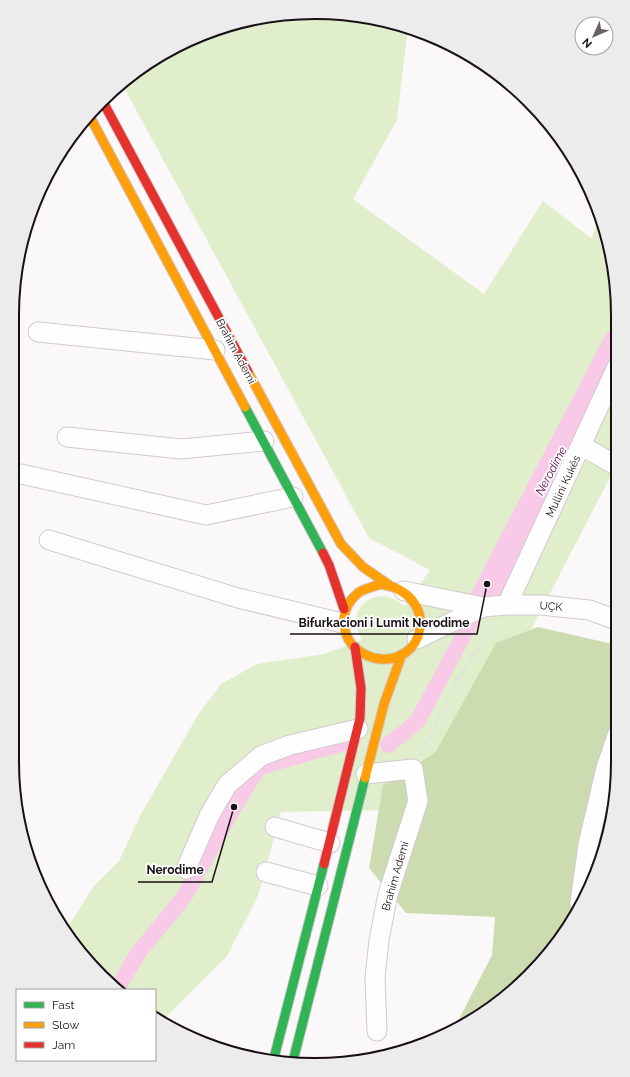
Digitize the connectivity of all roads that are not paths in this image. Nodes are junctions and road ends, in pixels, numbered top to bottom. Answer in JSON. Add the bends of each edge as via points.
{"nodes":[{"id":1,"x":105,"y":107,"type":"edge"},
{"id":2,"x":92,"y":120,"type":"edge"},
{"id":3,"x":38,"y":332,"type":"dead end"},
{"id":4,"x":215,"y":350,"type":"junction"},
{"id":5,"x":611,"y":381,"type":"edge"},
{"id":6,"x":67,"y":437,"type":"dead end"},
{"id":7,"x":264,"y":441,"type":"junction"},
{"id":8,"x":582,"y":446,"type":"junction"},
{"id":9,"x":611,"y":463,"type":"edge"},
{"id":10,"x":21,"y":474,"type":"dead end"},
{"id":11,"x":293,"y":497,"type":"junction"},
{"id":12,"x":50,"y":540,"type":"dead end"},
{"id":13,"x":397,"y":588,"type":"junction"},
{"id":14,"x":507,"y":605,"type":"junction"},
{"id":15,"x":483,"y":607,"type":"junction"},
{"id":16,"x":343,"y":616,"type":"junction"},
{"id":17,"x":611,"y":618,"type":"edge"},
{"id":18,"x":417,"y":639,"type":"junction"},
{"id":19,"x":354,"y":647,"type":"junction"},
{"id":20,"x":402,"y":654,"type":"junction"},
{"id":21,"x":358,"y":729,"type":"junction"},
{"id":22,"x":611,"y":753,"type":"edge"},
{"id":23,"x":366,"y":774,"type":"junction"},
{"id":24,"x":275,"y":827,"type":"dead end"},
{"id":25,"x":330,"y":843,"type":"junction"},
{"id":26,"x":186,"y":869,"type":"dead end"},
{"id":27,"x":266,"y":872,"type":"dead end"},
{"id":28,"x":318,"y":886,"type":"junction"},
{"id":29,"x":582,"y":888,"type":"edge"},
{"id":30,"x":377,"y":1032,"type":"dead end"},
{"id":31,"x":275,"y":1055,"type":"edge"},
{"id":32,"x":293,"y":1057,"type":"edge"}],
"edges":[{"from":1,"to":13,"type":"main road","name":"Brahim Ademi","via":[[341,544],[350,557],[365,570]]},
{"from":2,"to":4,"type":"main road","name":"Brahim Ademi"},
{"from":3,"to":4,"type":"street","name":"Brahim Ademi"},
{"from":4,"to":7,"type":"main road","name":"Brahim Ademi"},
{"from":5,"to":8,"type":"street","name":"Mullini Kukës"},
{"from":6,"to":7,"type":"street","via":[[182,449]]},
{"from":7,"to":11,"type":"main road","name":"Brahim Ademi"},
{"from":8,"to":9,"type":"street"},
{"from":8,"to":14,"type":"street","name":"Mullini Kukës"},
{"from":10,"to":11,"type":"street","via":[[206,515]]},
{"from":11,"to":16,"type":"main road","name":"Brahim Ademi","via":[[329,565]]},
{"from":12,"to":16,"type":"street","via":[[238,598]]},
{"from":13,"to":15,"type":"street","name":"UÇK"},
{"from":13,"to":16,"type":"main road","via":[[372,586],[363,590]]},
{"from":13,"to":18,"type":"main road","name":"Brahim Ademi","via":[[416,604],[420,621]]},
{"from":14,"to":15,"type":"street","name":"UÇK"},
{"from":14,"to":17,"type":"street","name":"UÇK","via":[[541,605],[589,610]]},
{"from":15,"to":18,"type":"street","name":"UÇK"},
{"from":16,"to":19,"type":"main road","name":"Brahim Ademi"},
{"from":18,"to":20,"type":"main road"},
{"from":19,"to":20,"type":"main road","via":[[372,658],[387,659]]},
{"from":19,"to":21,"type":"main road","name":"Brahim Ademi","via":[[362,677]]},
{"from":20,"to":23,"type":"main road","via":[[384,704]]},
{"from":21,"to":25,"type":"main road","name":"Brahim Ademi"},
{"from":21,"to":26,"type":"street","via":[[290,745],[260,756],[227,785],[209,816]]},
{"from":22,"to":29,"type":"street","via":[[590,838]]},
{"from":23,"to":30,"type":"street","name":"Brahim Ademi","via":[[413,769],[418,801],[388,894],[379,940],[375,978]]},
{"from":23,"to":32,"type":"main road"},
{"from":24,"to":25,"type":"street"},
{"from":25,"to":28,"type":"main road","name":"Brahim Ademi"},
{"from":27,"to":28,"type":"street"},
{"from":28,"to":31,"type":"main road","name":"Brahim Ademi"}]}
